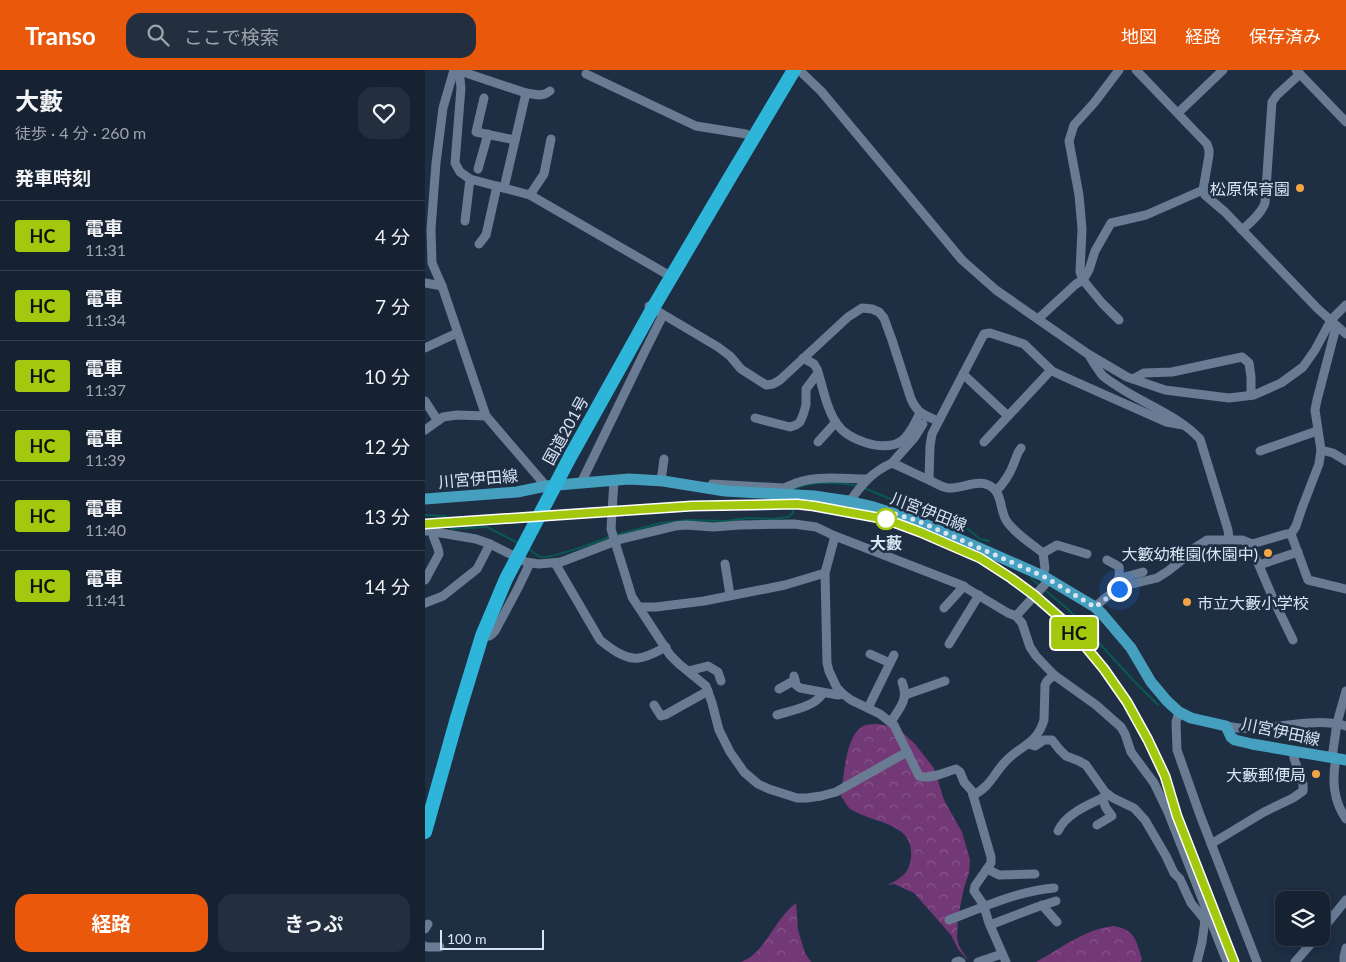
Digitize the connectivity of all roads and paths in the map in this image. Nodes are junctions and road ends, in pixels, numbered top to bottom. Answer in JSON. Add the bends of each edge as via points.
{"nodes":[{"id":1,"x":457,"y":70,"type":"edge"},
{"id":2,"x":783,"y":70,"type":"edge"},
{"id":3,"x":794,"y":70,"type":"edge"},
{"id":4,"x":799,"y":70,"type":"edge"},
{"id":5,"x":1119,"y":70,"type":"edge"},
{"id":6,"x":1136,"y":70,"type":"edge"},
{"id":7,"x":1223,"y":70,"type":"edge"},
{"id":8,"x":1298,"y":72,"type":"edge"},
{"id":9,"x":585,"y":74,"type":"dead end"},
{"id":10,"x":550,"y":91,"type":"dead end"},
{"id":11,"x":526,"y":93,"type":"junction"},
{"id":12,"x":484,"y":98,"type":"dead end"},
{"id":13,"x":1178,"y":113,"type":"junction"},
{"id":14,"x":1346,"y":122,"type":"edge"},
{"id":15,"x":488,"y":134,"type":"junction"},
{"id":16,"x":746,"y":134,"type":"junction"},
{"id":17,"x":551,"y":139,"type":"dead end"},
{"id":18,"x":515,"y":140,"type":"junction"},
{"id":19,"x":478,"y":170,"type":"dead end"},
{"id":20,"x":470,"y":179,"type":"junction"},
{"id":21,"x":500,"y":187,"type":"junction"},
{"id":22,"x":1203,"y":190,"type":"junction"},
{"id":23,"x":530,"y":195,"type":"junction"},
{"id":24,"x":465,"y":221,"type":"dead end"},
{"id":25,"x":1242,"y":230,"type":"junction"},
{"id":26,"x":479,"y":244,"type":"dead end"},
{"id":27,"x":665,"y":272,"type":"junction"},
{"id":28,"x":1083,"y":280,"type":"junction"},
{"id":29,"x":425,"y":283,"type":"edge"},
{"id":30,"x":442,"y":286,"type":"junction"},
{"id":31,"x":1346,"y":305,"type":"edge"},
{"id":32,"x":654,"y":310,"type":"junction"},
{"id":33,"x":1038,"y":319,"type":"junction"},
{"id":34,"x":1119,"y":320,"type":"dead end"},
{"id":35,"x":1331,"y":320,"type":"junction"},
{"id":36,"x":457,"y":333,"type":"junction"},
{"id":37,"x":1346,"y":334,"type":"edge"},
{"id":38,"x":425,"y":348,"type":"edge"},
{"id":39,"x":1088,"y":354,"type":"junction"},
{"id":40,"x":803,"y":358,"type":"junction"},
{"id":41,"x":1051,"y":370,"type":"junction"},
{"id":42,"x":818,"y":373,"type":"junction"},
{"id":43,"x":963,"y":374,"type":"junction"},
{"id":44,"x":1133,"y":379,"type":"junction"},
{"id":45,"x":1251,"y":395,"type":"junction"},
{"id":46,"x":425,"y":401,"type":"edge"},
{"id":47,"x":919,"y":413,"type":"junction"},
{"id":48,"x":486,"y":416,"type":"junction"},
{"id":49,"x":1008,"y":416,"type":"junction"},
{"id":50,"x":755,"y":418,"type":"dead end"},
{"id":51,"x":438,"y":421,"type":"junction"},
{"id":52,"x":939,"y":421,"type":"junction"},
{"id":53,"x":836,"y":422,"type":"junction"},
{"id":54,"x":923,"y":424,"type":"dead end"},
{"id":55,"x":1183,"y":425,"type":"junction"},
{"id":56,"x":425,"y":430,"type":"edge"},
{"id":57,"x":1317,"y":431,"type":"junction"},
{"id":58,"x":818,"y":442,"type":"dead end"},
{"id":59,"x":984,"y":442,"type":"dead end"},
{"id":60,"x":1021,"y":448,"type":"dead end"},
{"id":61,"x":1321,"y":450,"type":"junction"},
{"id":62,"x":1260,"y":452,"type":"dead end"},
{"id":63,"x":664,"y":459,"type":"dead end"},
{"id":64,"x":1346,"y":461,"type":"edge"},
{"id":65,"x":892,"y":463,"type":"junction"},
{"id":66,"x":867,"y":479,"type":"junction"},
{"id":67,"x":614,"y":480,"type":"junction"},
{"id":68,"x":661,"y":480,"type":"junction"},
{"id":69,"x":929,"y":480,"type":"junction"},
{"id":70,"x":581,"y":483,"type":"junction"},
{"id":71,"x":546,"y":486,"type":"junction"},
{"id":72,"x":788,"y":490,"type":"junction"},
{"id":73,"x":996,"y":491,"type":"junction"},
{"id":74,"x":425,"y":499,"type":"edge"},
{"id":75,"x":849,"y":501,"type":"junction"},
{"id":76,"x":429,"y":531,"type":"edge"},
{"id":77,"x":1291,"y":534,"type":"junction"},
{"id":78,"x":835,"y":536,"type":"junction"},
{"id":79,"x":1229,"y":540,"type":"junction"},
{"id":80,"x":614,"y":541,"type":"junction"},
{"id":81,"x":490,"y":544,"type":"junction"},
{"id":82,"x":1252,"y":544,"type":"junction"},
{"id":83,"x":1298,"y":552,"type":"junction"},
{"id":84,"x":1043,"y":553,"type":"junction"},
{"id":85,"x":1087,"y":554,"type":"dead end"},
{"id":86,"x":1107,"y":560,"type":"dead end"},
{"id":87,"x":530,"y":563,"type":"junction"},
{"id":88,"x":555,"y":563,"type":"junction"},
{"id":89,"x":725,"y":564,"type":"dead end"},
{"id":90,"x":1259,"y":565,"type":"junction"},
{"id":91,"x":1143,"y":572,"type":"dead end"},
{"id":92,"x":825,"y":573,"type":"junction"},
{"id":93,"x":503,"y":577,"type":"junction"},
{"id":94,"x":1046,"y":578,"type":"junction"},
{"id":95,"x":1118,"y":579,"type":"junction"},
{"id":96,"x":425,"y":580,"type":"edge"},
{"id":97,"x":964,"y":586,"type":"junction"},
{"id":98,"x":1119,"y":589,"type":"junction"},
{"id":99,"x":1346,"y":589,"type":"edge"},
{"id":100,"x":730,"y":595,"type":"junction"},
{"id":101,"x":979,"y":595,"type":"junction"},
{"id":102,"x":425,"y":603,"type":"edge"},
{"id":103,"x":639,"y":607,"type":"junction"},
{"id":104,"x":1095,"y":607,"type":"junction"},
{"id":105,"x":944,"y":608,"type":"dead end"},
{"id":106,"x":1016,"y":616,"type":"junction"},
{"id":107,"x":482,"y":636,"type":"junction"},
{"id":108,"x":1293,"y":640,"type":"dead end"},
{"id":109,"x":949,"y":644,"type":"dead end"},
{"id":110,"x":666,"y":647,"type":"junction"},
{"id":111,"x":870,"y":654,"type":"dead end"},
{"id":112,"x":689,"y":671,"type":"junction"},
{"id":113,"x":1054,"y":675,"type":"junction"},
{"id":114,"x":721,"y":681,"type":"dead end"},
{"id":115,"x":945,"y":681,"type":"dead end"},
{"id":116,"x":902,"y":682,"type":"dead end"},
{"id":117,"x":779,"y":688,"type":"dead end"},
{"id":118,"x":708,"y":691,"type":"junction"},
{"id":119,"x":1346,"y":691,"type":"edge"},
{"id":120,"x":823,"y":692,"type":"junction"},
{"id":121,"x":843,"y":694,"type":"junction"},
{"id":122,"x":905,"y":695,"type":"junction"},
{"id":123,"x":654,"y":705,"type":"dead end"},
{"id":124,"x":868,"y":708,"type":"junction"},
{"id":125,"x":1179,"y":712,"type":"junction"},
{"id":126,"x":777,"y":715,"type":"dead end"},
{"id":127,"x":891,"y":722,"type":"junction"},
{"id":128,"x":1342,"y":724,"type":"edge"},
{"id":129,"x":1226,"y":726,"type":"junction"},
{"id":130,"x":1029,"y":744,"type":"junction"},
{"id":131,"x":1293,"y":751,"type":"junction"},
{"id":132,"x":907,"y":752,"type":"junction"},
{"id":133,"x":1338,"y":758,"type":"edge"},
{"id":134,"x":973,"y":796,"type":"junction"},
{"id":135,"x":1105,"y":796,"type":"junction"},
{"id":136,"x":425,"y":804,"type":"edge"},
{"id":137,"x":1346,"y":819,"type":"edge"},
{"id":138,"x":1097,"y":825,"type":"dead end"},
{"id":139,"x":1058,"y":831,"type":"dead end"},
{"id":140,"x":425,"y":832,"type":"edge"},
{"id":141,"x":1211,"y":844,"type":"junction"},
{"id":142,"x":987,"y":869,"type":"junction"},
{"id":143,"x":1035,"y":874,"type":"dead end"},
{"id":144,"x":1054,"y":888,"type":"dead end"},
{"id":145,"x":1346,"y":900,"type":"edge"},
{"id":146,"x":1056,"y":901,"type":"dead end"},
{"id":147,"x":1043,"y":905,"type":"junction"},
{"id":148,"x":984,"y":907,"type":"junction"},
{"id":149,"x":1207,"y":919,"type":"junction"},
{"id":150,"x":949,"y":920,"type":"dead end"},
{"id":151,"x":1330,"y":920,"type":"edge"},
{"id":152,"x":1057,"y":922,"type":"dead end"},
{"id":153,"x":990,"y":925,"type":"junction"},
{"id":154,"x":425,"y":946,"type":"edge"},
{"id":155,"x":1309,"y":946,"type":"edge"},
{"id":156,"x":440,"y":947,"type":"dead end"},
{"id":157,"x":1346,"y":948,"type":"edge"},
{"id":158,"x":1004,"y":958,"type":"edge"},
{"id":159,"x":956,"y":962,"type":"edge"},
{"id":160,"x":961,"y":962,"type":"edge"},
{"id":161,"x":977,"y":962,"type":"edge"},
{"id":162,"x":1197,"y":962,"type":"edge"},
{"id":163,"x":1227,"y":962,"type":"edge"},
{"id":164,"x":1257,"y":962,"type":"edge"},
{"id":165,"x":1295,"y":962,"type":"edge"},
{"id":166,"x":1344,"y":962,"type":"edge"}],
"edges":[{"from":1,"to":11,"type":"street"},
{"from":1,"to":20,"type":"street","via":[[461,88],[455,163],[460,172]]},
{"from":1,"to":30,"type":"street","via":[[443,108],[431,229],[432,263]]},
{"from":2,"to":16,"type":"highway","name":"国道201号"},
{"from":3,"to":32,"type":"highway","name":"国道201号"},
{"from":4,"to":33,"type":"street","via":[[821,91],[962,260],[996,290]]},
{"from":5,"to":28,"type":"street","via":[[1074,125],[1069,141],[1079,195],[1082,230],[1079,272]]},
{"from":6,"to":13,"type":"street"},
{"from":7,"to":13,"type":"street"},
{"from":8,"to":14,"type":"street"},
{"from":8,"to":25,"type":"street","via":[[1272,102],[1265,203]]},
{"from":9,"to":16,"type":"street","via":[[696,126]]},
{"from":10,"to":11,"type":"street","via":[[539,95]]},
{"from":11,"to":18,"type":"street"},
{"from":12,"to":15,"type":"street","via":[[476,132]]},
{"from":13,"to":22,"type":"street","via":[[1209,150]]},
{"from":15,"to":18,"type":"street"},
{"from":15,"to":19,"type":"street"},
{"from":16,"to":27,"type":"highway","name":"国道201号"},
{"from":17,"to":23,"type":"street","via":[[544,174]]},
{"from":18,"to":21,"type":"street"},
{"from":20,"to":21,"type":"street"},
{"from":20,"to":24,"type":"street"},
{"from":21,"to":23,"type":"street"},
{"from":21,"to":26,"type":"street","via":[[487,235]]},
{"from":22,"to":25,"type":"street"},
{"from":22,"to":28,"type":"street","via":[[1146,215],[1111,223]]},
{"from":23,"to":27,"type":"street"},
{"from":25,"to":35,"type":"street"},
{"from":27,"to":32,"type":"highway","name":"国道201号"},
{"from":28,"to":33,"type":"street"},
{"from":28,"to":34,"type":"street"},
{"from":29,"to":30,"type":"street"},
{"from":30,"to":36,"type":"street"},
{"from":31,"to":35,"type":"street"},
{"from":32,"to":40,"type":"street","via":[[718,347],[741,369],[766,385],[780,380]]},
{"from":32,"to":70,"type":"street","via":[[645,350]]},
{"from":32,"to":93,"type":"highway","name":"国道201号","via":[[566,454]]},
{"from":33,"to":39,"type":"street"},
{"from":35,"to":37,"type":"street"},
{"from":35,"to":45,"type":"street","via":[[1303,367],[1281,383]]},
{"from":35,"to":57,"type":"street","via":[[1335,331],[1315,410]]},
{"from":36,"to":38,"type":"street"},
{"from":36,"to":48,"type":"street"},
{"from":39,"to":44,"type":"street"},
{"from":39,"to":55,"type":"street","via":[[1109,380]]},
{"from":40,"to":42,"type":"street","via":[[814,364]]},
{"from":40,"to":47,"type":"street","via":[[862,308],[879,312]]},
{"from":41,"to":43,"type":"street","via":[[1024,344],[990,333],[985,334]]},
{"from":41,"to":49,"type":"street"},
{"from":41,"to":55,"type":"street","via":[[1166,422]]},
{"from":42,"to":50,"type":"street","via":[[806,389],[803,416],[796,425],[790,427]]},
{"from":42,"to":53,"type":"street"},
{"from":43,"to":49,"type":"street"},
{"from":43,"to":52,"type":"street"},
{"from":44,"to":45,"type":"street","via":[[1165,390],[1229,398]]},
{"from":44,"to":45,"type":"street","via":[[1144,373],[1172,372],[1242,357],[1249,363]]},
{"from":46,"to":51,"type":"street"},
{"from":47,"to":52,"type":"street"},
{"from":47,"to":53,"type":"street","via":[[908,435],[891,445],[863,443],[846,434]]},
{"from":48,"to":51,"type":"street","via":[[457,415]]},
{"from":48,"to":71,"type":"street"},
{"from":49,"to":59,"type":"street"},
{"from":51,"to":56,"type":"street"},
{"from":52,"to":69,"type":"street","via":[[932,434]]},
{"from":53,"to":58,"type":"street"},
{"from":54,"to":65,"type":"street"},
{"from":55,"to":79,"type":"street","via":[[1200,438]]},
{"from":57,"to":61,"type":"street"},
{"from":57,"to":62,"type":"street"},
{"from":60,"to":73,"type":"street","via":[[1008,476]]},
{"from":61,"to":64,"type":"street"},
{"from":61,"to":77,"type":"street","via":[[1319,464]]},
{"from":63,"to":68,"type":"street"},
{"from":65,"to":66,"type":"street"},
{"from":65,"to":69,"type":"street"},
{"from":66,"to":72,"type":"street","via":[[804,480]]},
{"from":66,"to":75,"type":"street"},
{"from":67,"to":68,"type":"main road","name":"川宮伊田線"},
{"from":67,"to":70,"type":"main road","name":"川宮伊田線"},
{"from":67,"to":80,"type":"street","via":[[611,529]]},
{"from":68,"to":72,"type":"main road","name":"川宮伊田線","via":[[741,492]]},
{"from":69,"to":73,"type":"street","via":[[945,488],[977,483],[986,484]]},
{"from":70,"to":71,"type":"main road","name":"川宮伊田線"},
{"from":71,"to":74,"type":"main road","name":"川宮伊田線","via":[[517,492]]},
{"from":72,"to":75,"type":"main road","name":"川宮伊田線"},
{"from":73,"to":84,"type":"street","via":[[1006,520]]},
{"from":75,"to":94,"type":"main road","name":"川宮伊田線","via":[[918,521]]},
{"from":76,"to":81,"type":"street"},
{"from":76,"to":96,"type":"street","via":[[439,554]]},
{"from":77,"to":82,"type":"street"},
{"from":77,"to":83,"type":"street"},
{"from":78,"to":80,"type":"street","via":[[816,526],[794,524],[686,525]]},
{"from":78,"to":92,"type":"street"},
{"from":78,"to":97,"type":"street"},
{"from":79,"to":82,"type":"street"},
{"from":79,"to":98,"type":"street","via":[[1207,540],[1157,578]]},
{"from":80,"to":88,"type":"street"},
{"from":80,"to":103,"type":"street","via":[[632,597]]},
{"from":81,"to":87,"type":"street"},
{"from":81,"to":102,"type":"street","via":[[477,569],[443,596]]},
{"from":82,"to":90,"type":"street"},
{"from":83,"to":90,"type":"street"},
{"from":83,"to":99,"type":"street","via":[[1308,580]]},
{"from":84,"to":85,"type":"street","via":[[1057,545]]},
{"from":84,"to":94,"type":"street"},
{"from":86,"to":95,"type":"street","via":[[1118,567]]},
{"from":87,"to":88,"type":"street"},
{"from":87,"to":107,"type":"street","via":[[495,631],[491,636]]},
{"from":88,"to":110,"type":"street","via":[[599,640],[639,658]]},
{"from":89,"to":100,"type":"street"},
{"from":90,"to":108,"type":"street"},
{"from":91,"to":95,"type":"street"},
{"from":92,"to":100,"type":"street","via":[[785,585]]},
{"from":92,"to":121,"type":"street","via":[[827,663],[837,688]]},
{"from":93,"to":107,"type":"highway","name":"国道201号"},
{"from":93,"to":136,"type":"highway","name":"国道201号","via":[[473,645]]},
{"from":94,"to":104,"type":"main road","name":"川宮伊田線"},
{"from":94,"to":106,"type":"street"},
{"from":95,"to":98,"type":"street"},
{"from":97,"to":101,"type":"street"},
{"from":97,"to":105,"type":"street"},
{"from":98,"to":104,"type":"street"},
{"from":100,"to":103,"type":"street"},
{"from":101,"to":106,"type":"street"},
{"from":101,"to":109,"type":"street"},
{"from":103,"to":110,"type":"street"},
{"from":104,"to":125,"type":"main road","name":"川宮伊田線","via":[[1131,648],[1151,682]]},
{"from":106,"to":113,"type":"street","via":[[1022,622],[1033,652]]},
{"from":107,"to":140,"type":"highway","name":"国道201号"},
{"from":110,"to":112,"type":"street"},
{"from":111,"to":124,"type":"street","via":[[892,659]]},
{"from":112,"to":114,"type":"street","via":[[712,667]]},
{"from":112,"to":118,"type":"street"},
{"from":113,"to":130,"type":"street","via":[[1045,686],[1042,726]]},
{"from":113,"to":149,"type":"street","via":[[1121,727],[1131,752],[1154,783],[1168,812]]},
{"from":115,"to":122,"type":"street"},
{"from":116,"to":122,"type":"street"},
{"from":117,"to":120,"type":"street","via":[[795,678],[800,688]]},
{"from":118,"to":123,"type":"street","via":[[665,715],[661,716]]},
{"from":118,"to":132,"type":"street","via":[[719,730],[744,772],[758,784],[785,795],[807,798],[836,792]]},
{"from":119,"to":128,"type":"street"},
{"from":120,"to":121,"type":"street"},
{"from":120,"to":126,"type":"street","via":[[808,704]]},
{"from":121,"to":124,"type":"street"},
{"from":122,"to":127,"type":"street"},
{"from":124,"to":127,"type":"street"},
{"from":125,"to":129,"type":"main road","name":"川宮伊田線"},
{"from":125,"to":141,"type":"street","via":[[1177,750]]},
{"from":127,"to":132,"type":"street"},
{"from":128,"to":129,"type":"street","via":[[1240,729]]},
{"from":128,"to":133,"type":"street"},
{"from":129,"to":131,"type":"main road","name":"川宮伊田線","via":[[1235,740]]},
{"from":130,"to":134,"type":"street","via":[[1013,754],[986,786]]},
{"from":130,"to":135,"type":"street","via":[[1035,746],[1044,740],[1052,740],[1067,756],[1086,765]]},
{"from":131,"to":133,"type":"main road","name":"川宮伊田線"},
{"from":131,"to":141,"type":"street","via":[[1304,784],[1303,791]]},
{"from":132,"to":134,"type":"street","via":[[919,776],[923,778],[956,769]]},
{"from":133,"to":137,"type":"street","via":[[1333,773],[1336,800]]},
{"from":134,"to":142,"type":"street","via":[[991,857]]},
{"from":135,"to":138,"type":"street","via":[[1106,808],[1112,816]]},
{"from":135,"to":139,"type":"street","via":[[1079,809],[1061,824]]},
{"from":135,"to":149,"type":"street","via":[[1134,808],[1145,820],[1191,903]]},
{"from":141,"to":164,"type":"street"},
{"from":142,"to":143,"type":"street","via":[[999,875]]},
{"from":142,"to":148,"type":"street","via":[[975,886]]},
{"from":144,"to":148,"type":"street","via":[[1035,890]]},
{"from":145,"to":151,"type":"street"},
{"from":146,"to":147,"type":"street"},
{"from":147,"to":152,"type":"street"},
{"from":147,"to":153,"type":"street"},
{"from":148,"to":150,"type":"street"},
{"from":148,"to":153,"type":"street"},
{"from":149,"to":162,"type":"street"},
{"from":149,"to":163,"type":"street"},
{"from":153,"to":158,"type":"street"},
{"from":154,"to":156,"type":"street"},
{"from":155,"to":165,"type":"street"},
{"from":157,"to":166,"type":"street"},
{"from":158,"to":161,"type":"street"},
{"from":159,"to":160,"type":"street"}]}
